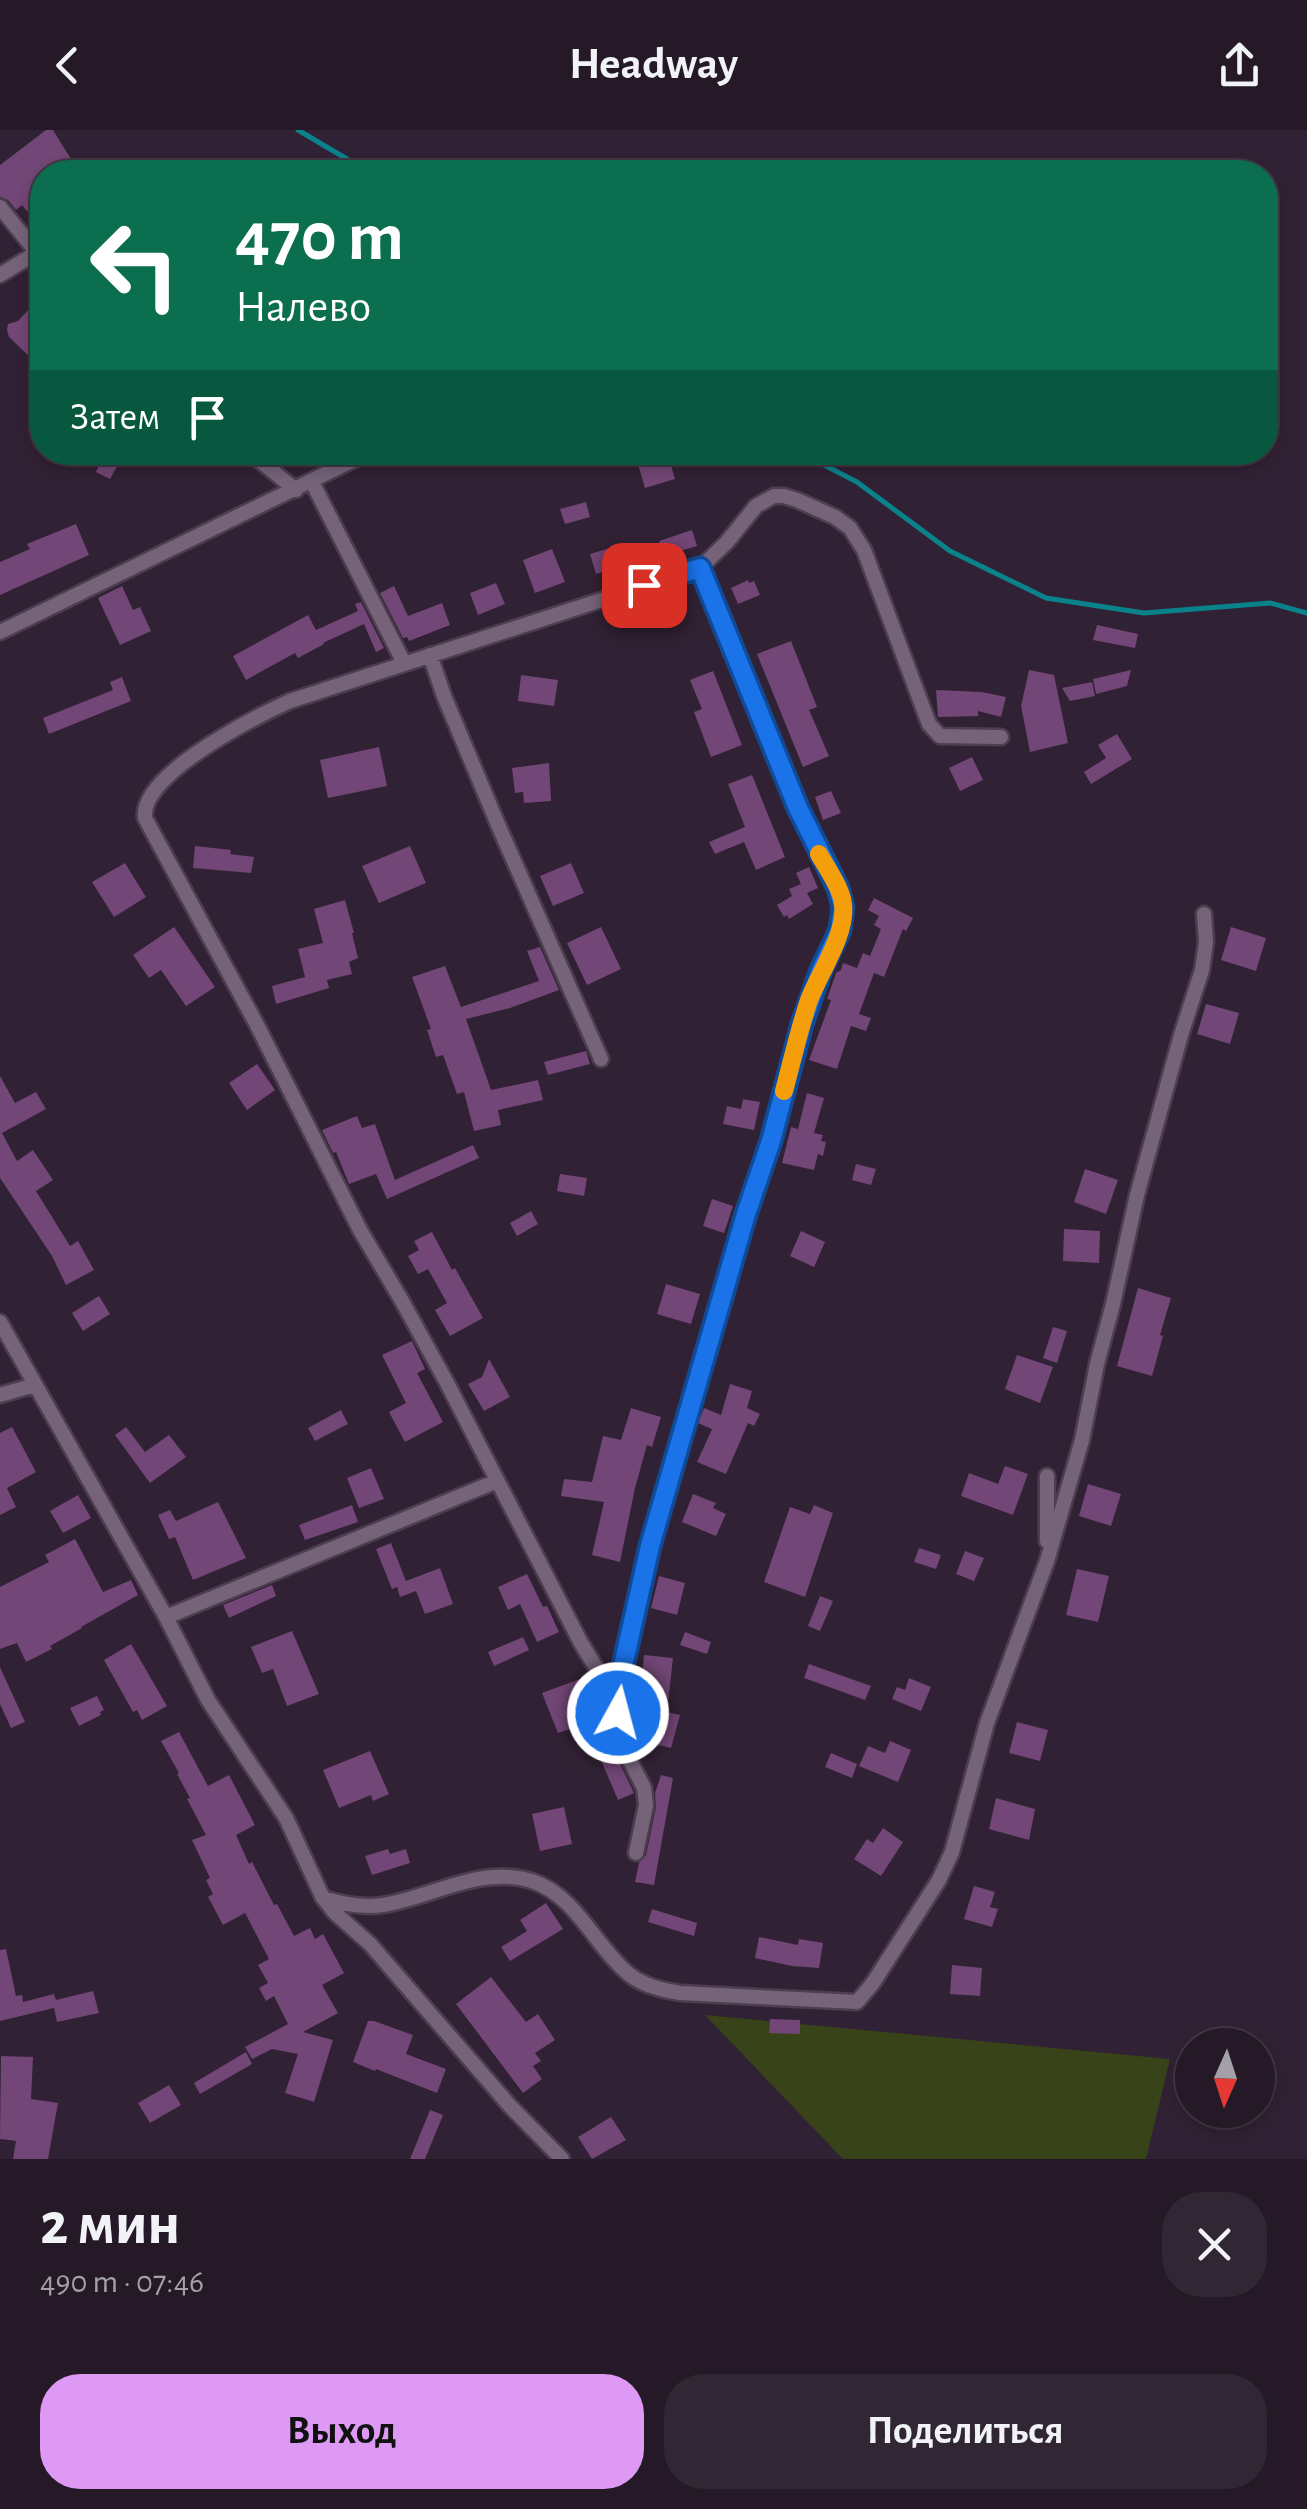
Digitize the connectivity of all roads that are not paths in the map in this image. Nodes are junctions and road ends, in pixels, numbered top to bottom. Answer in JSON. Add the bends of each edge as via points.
{"nodes":[{"id":1,"x":0,"y":208,"type":"edge"},
{"id":2,"x":30,"y":245,"type":"edge"},
{"id":3,"x":30,"y":260,"type":"edge"},
{"id":4,"x":0,"y":275,"type":"edge"},
{"id":5,"x":265,"y":465,"type":"edge"},
{"id":6,"x":345,"y":465,"type":"edge"},
{"id":7,"x":312,"y":482,"type":"junction"},
{"id":8,"x":296,"y":490,"type":"junction"},
{"id":9,"x":700,"y":568,"type":"junction"},
{"id":10,"x":0,"y":632,"type":"edge"},
{"id":11,"x":430,"y":655,"type":"junction"},
{"id":12,"x":404,"y":663,"type":"junction"},
{"id":13,"x":1001,"y":737,"type":"dead end"},
{"id":14,"x":1204,"y":914,"type":"dead end"},
{"id":15,"x":601,"y":1059,"type":"dead end"},
{"id":16,"x":0,"y":1322,"type":"edge"},
{"id":17,"x":36,"y":1385,"type":"junction"},
{"id":18,"x":0,"y":1395,"type":"edge"},
{"id":19,"x":1047,"y":1476,"type":"dead end"},
{"id":20,"x":497,"y":1481,"type":"junction"},
{"id":21,"x":1047,"y":1562,"type":"junction"},
{"id":22,"x":166,"y":1618,"type":"junction"},
{"id":23,"x":617,"y":1702,"type":"junction"},
{"id":24,"x":636,"y":1853,"type":"dead end"},
{"id":25,"x":322,"y":1898,"type":"junction"},
{"id":26,"x":562,"y":2159,"type":"edge"}],
"edges":[{"from":1,"to":2,"type":"street"},
{"from":3,"to":4,"type":"street"},
{"from":5,"to":8,"type":"street"},
{"from":6,"to":7,"type":"street"},
{"from":7,"to":8,"type":"street"},
{"from":7,"to":12,"type":"street"},
{"from":8,"to":10,"type":"street"},
{"from":9,"to":11,"type":"street"},
{"from":9,"to":13,"type":"street","via":[[756,506],[774,496],[835,517],[864,550],[934,731]]},
{"from":9,"to":23,"type":"street","via":[[843,907],[804,1016],[650,1546]]},
{"from":11,"to":12,"type":"street"},
{"from":11,"to":15,"type":"street"},
{"from":12,"to":20,"type":"street","via":[[244,723],[163,782],[144,808],[145,818]]},
{"from":14,"to":21,"type":"street","via":[[1202,970],[1136,1194],[1082,1440]]},
{"from":16,"to":17,"type":"street"},
{"from":17,"to":18,"type":"street"},
{"from":17,"to":22,"type":"street"},
{"from":19,"to":21,"type":"street"},
{"from":20,"to":22,"type":"street"},
{"from":20,"to":23,"type":"street"},
{"from":21,"to":25,"type":"street","via":[[987,1723],[952,1852],[858,2002],[664,1990],[630,1974],[549,1889],[511,1877],[448,1885],[385,1905]]},
{"from":22,"to":25,"type":"street","via":[[208,1700],[286,1818]]},
{"from":23,"to":24,"type":"street","via":[[622,1747],[644,1788]]},
{"from":25,"to":26,"type":"street"}]}
